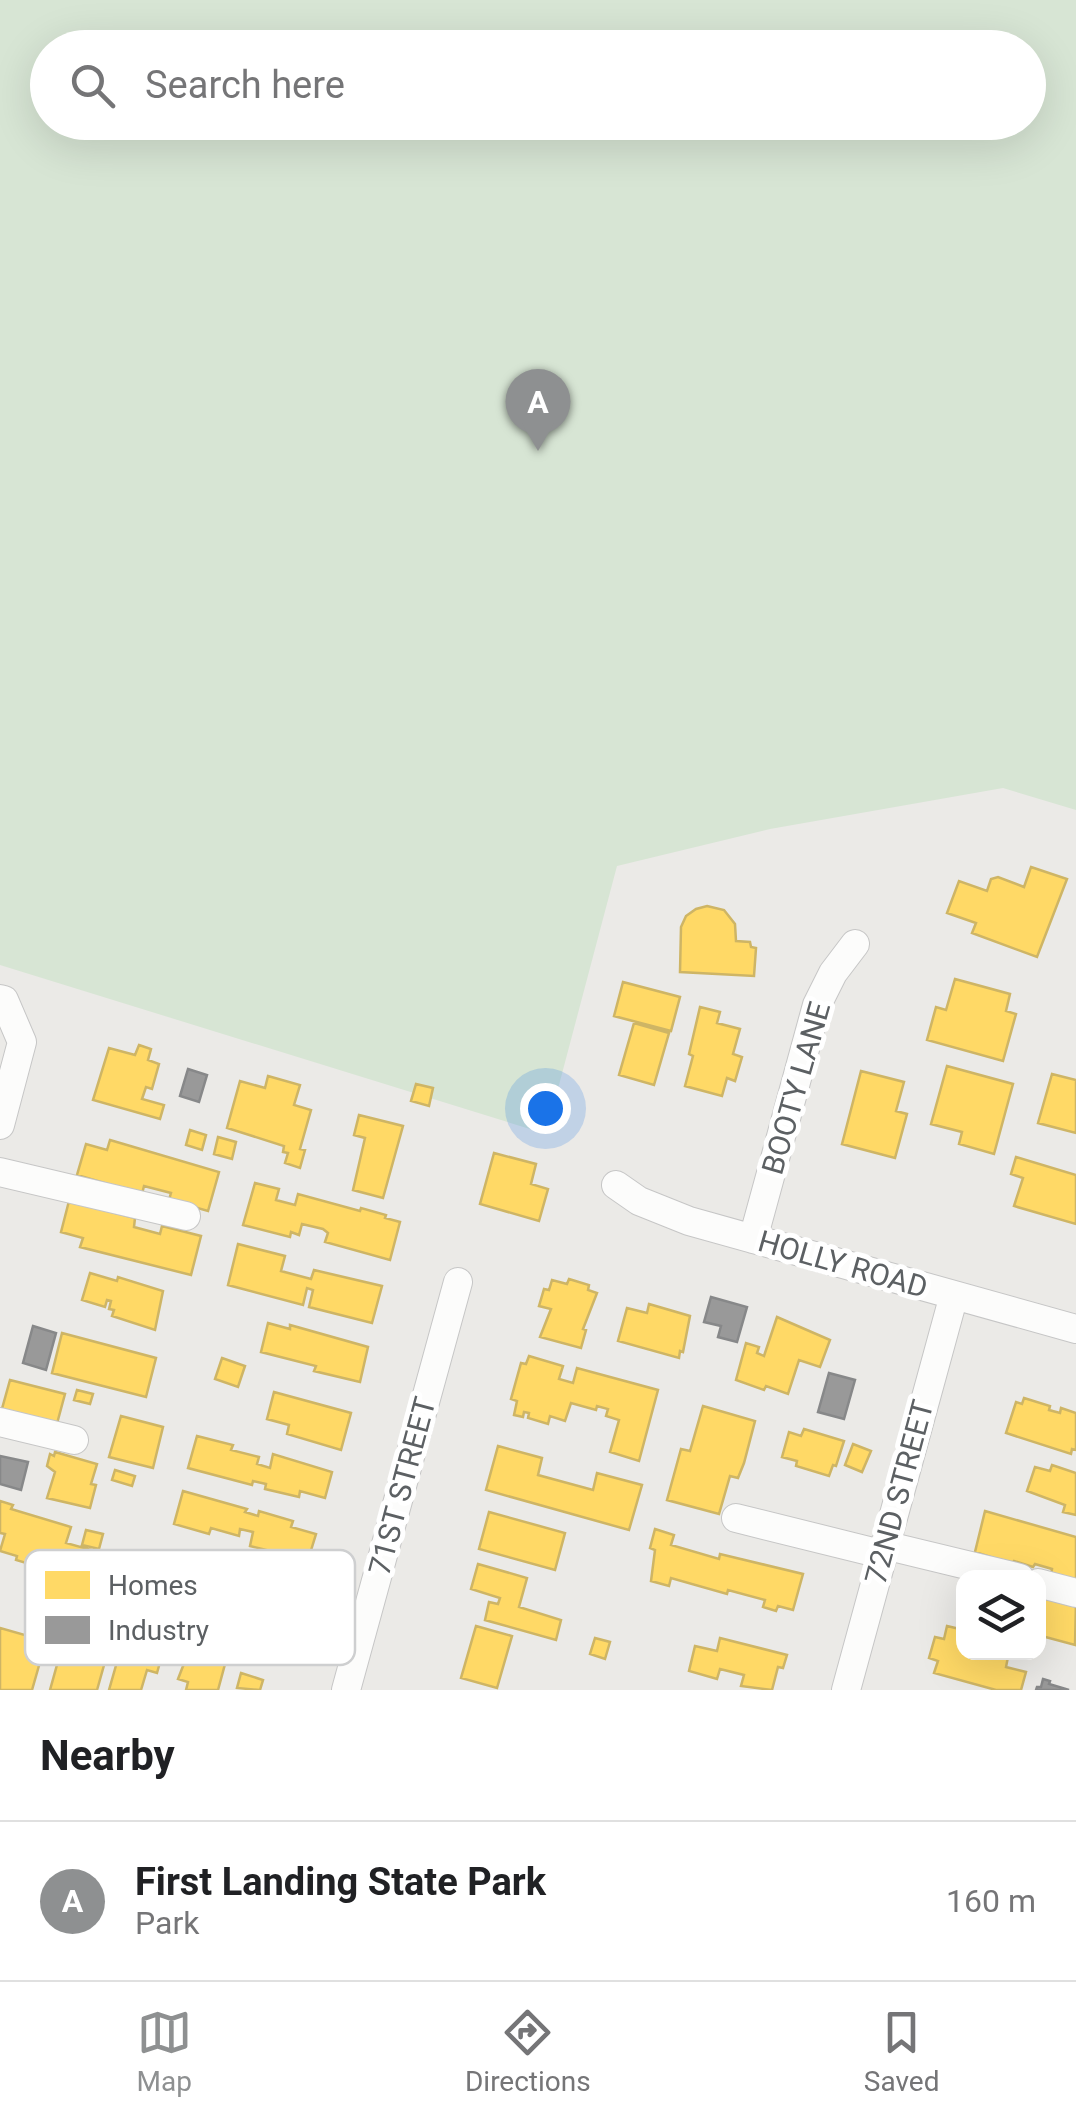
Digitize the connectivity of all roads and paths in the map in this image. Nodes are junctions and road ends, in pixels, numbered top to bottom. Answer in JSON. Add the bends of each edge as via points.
{"nodes":[{"id":1,"x":854,"y":944,"type":"dead end"},
{"id":2,"x":0,"y":999,"type":"edge"},
{"id":3,"x":0,"y":1125,"type":"edge"},
{"id":4,"x":0,"y":1172,"type":"edge"},
{"id":5,"x":616,"y":1185,"type":"dead end"},
{"id":6,"x":186,"y":1216,"type":"dead end"},
{"id":7,"x":753,"y":1239,"type":"junction"},
{"id":8,"x":458,"y":1282,"type":"dead end"},
{"id":9,"x":954,"y":1295,"type":"junction"},
{"id":10,"x":1076,"y":1328,"type":"edge"},
{"id":11,"x":0,"y":1422,"type":"edge"},
{"id":12,"x":74,"y":1440,"type":"dead end"},
{"id":13,"x":736,"y":1518,"type":"dead end"},
{"id":14,"x":882,"y":1550,"type":"junction"},
{"id":15,"x":981,"y":1570,"type":"edge"},
{"id":16,"x":1046,"y":1584,"type":"edge"},
{"id":17,"x":1076,"y":1593,"type":"edge"},
{"id":18,"x":355,"y":1657,"type":"edge"},
{"id":19,"x":353,"y":1665,"type":"edge"},
{"id":20,"x":346,"y":1690,"type":"edge"},
{"id":21,"x":846,"y":1690,"type":"edge"}],
"edges":[{"from":1,"to":7,"type":"street","name":"BOOTY LANE","via":[[817,1004]]},
{"from":2,"to":3,"type":"street","via":[[22,1042]]},
{"from":4,"to":6,"type":"street"},
{"from":5,"to":7,"type":"street","name":"HOLLY ROAD","via":[[689,1222]]},
{"from":7,"to":9,"type":"street","name":"HOLLY ROAD"},
{"from":8,"to":18,"type":"street","name":"71ST STREET"},
{"from":9,"to":10,"type":"street","name":"HOLLY ROAD"},
{"from":9,"to":14,"type":"street","name":"72ND STREET"},
{"from":11,"to":12,"type":"street"},
{"from":13,"to":14,"type":"street"},
{"from":14,"to":15,"type":"street"},
{"from":14,"to":21,"type":"street","name":"72ND STREET"},
{"from":16,"to":17,"type":"street"},
{"from":19,"to":20,"type":"street","name":"71ST STREET"}]}
